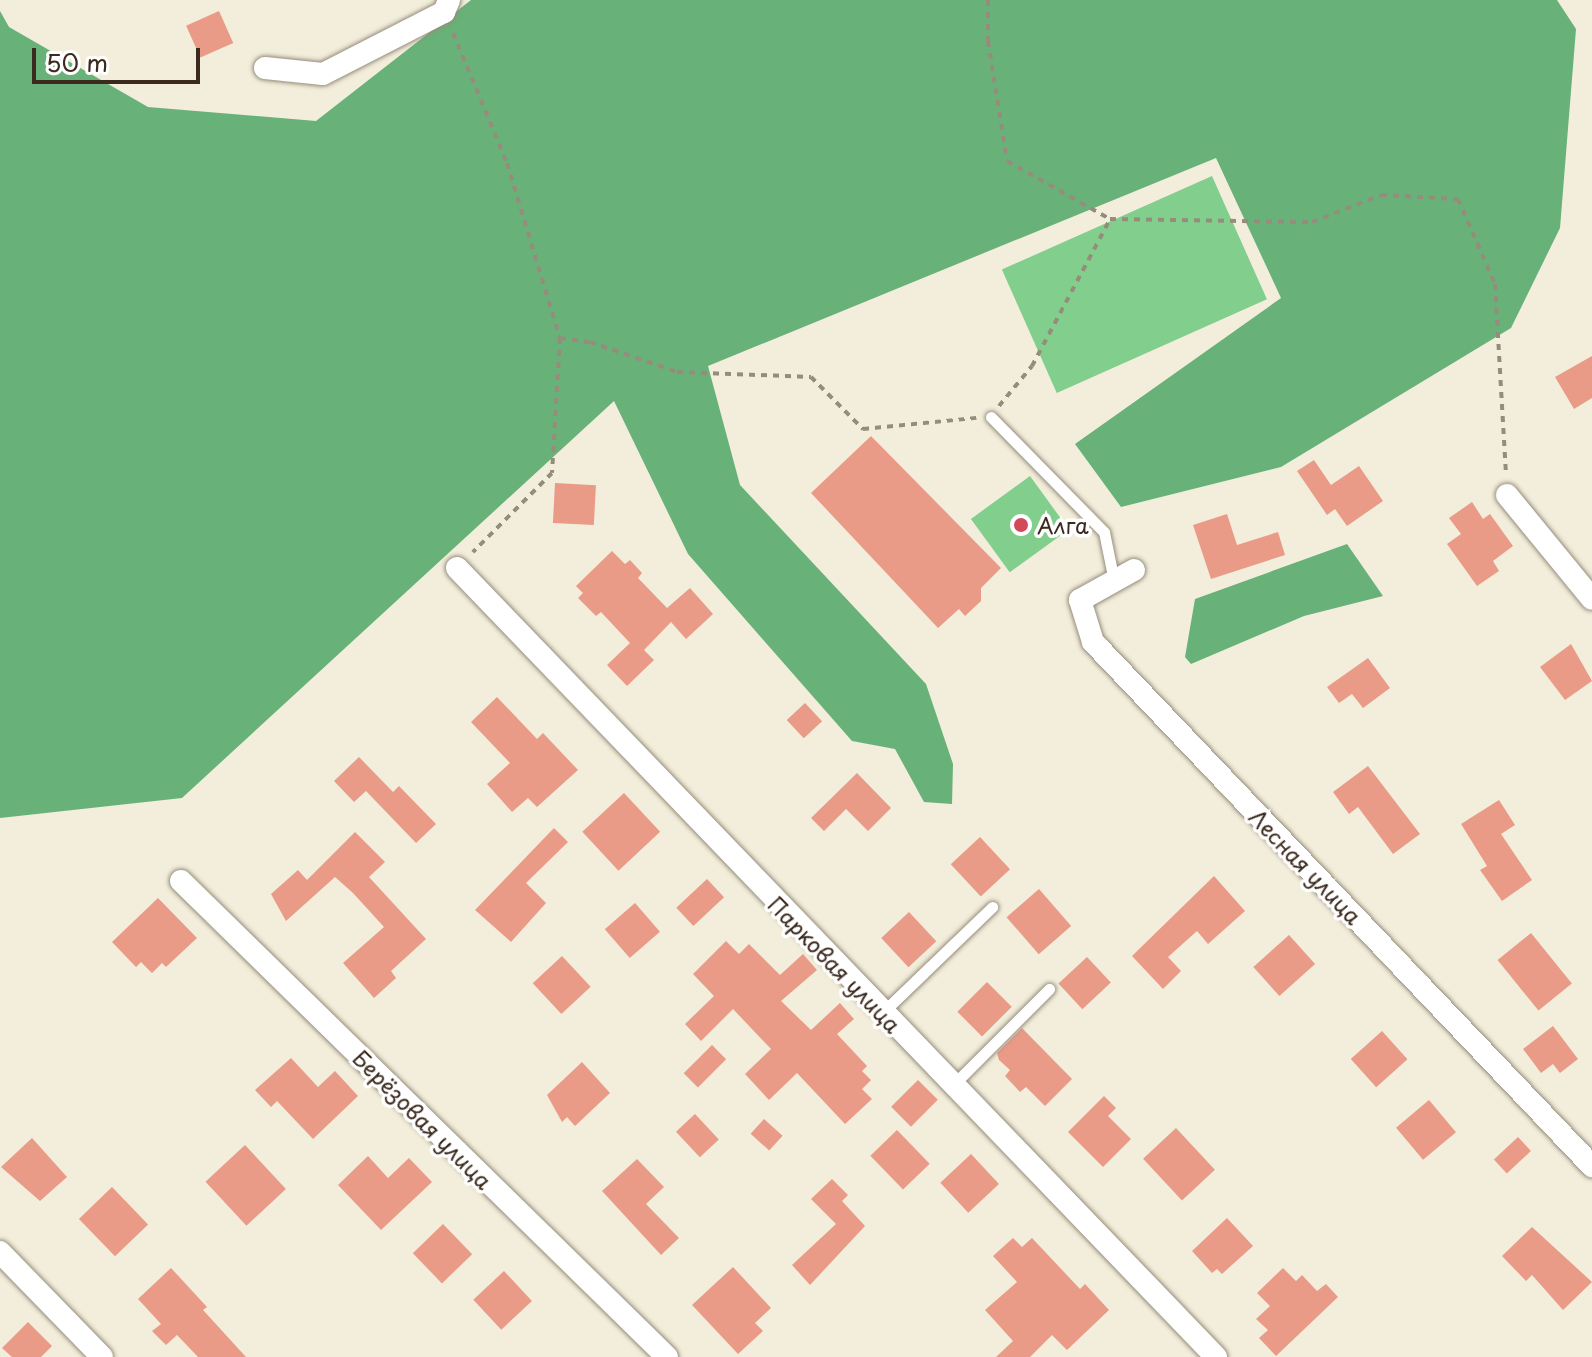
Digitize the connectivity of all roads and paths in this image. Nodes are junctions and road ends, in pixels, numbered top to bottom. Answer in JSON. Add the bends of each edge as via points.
{"nodes":[{"id":1,"x":988,"y":0,"type":"edge"},
{"id":2,"x":446,"y":6,"type":"edge"},
{"id":3,"x":265,"y":68,"type":"dead end"},
{"id":4,"x":1110,"y":219,"type":"junction"},
{"id":5,"x":560,"y":338,"type":"junction"},
{"id":6,"x":991,"y":417,"type":"junction"},
{"id":7,"x":1507,"y":495,"type":"joint"},
{"id":8,"x":457,"y":568,"type":"joint"},
{"id":9,"x":1124,"y":576,"type":"joint"},
{"id":10,"x":1592,"y":599,"type":"edge"},
{"id":11,"x":181,"y":881,"type":"dead end"},
{"id":12,"x":992,"y":907,"type":"dead end"},
{"id":13,"x":1049,"y":989,"type":"dead end"},
{"id":14,"x":882,"y":1013,"type":"junction"},
{"id":15,"x":952,"y":1086,"type":"junction"},
{"id":16,"x":1592,"y":1166,"type":"edge"},
{"id":17,"x":0,"y":1252,"type":"edge"},
{"id":18,"x":102,"y":1357,"type":"edge"},
{"id":19,"x":667,"y":1357,"type":"edge"},
{"id":20,"x":1216,"y":1357,"type":"edge"}],
"edges":[{"from":1,"to":4,"type":"path","via":[[988,41],[1007,161]]},
{"from":2,"to":3,"type":"street","via":[[323,74]]},
{"from":2,"to":5,"type":"path","via":[[507,163]]},
{"from":4,"to":6,"type":"path","via":[[1032,366]]},
{"from":4,"to":7,"type":"path","via":[[1312,222],[1381,195],[1458,199],[1495,284]]},
{"from":5,"to":6,"type":"path","via":[[590,342],[677,372],[811,377],[863,429]]},
{"from":5,"to":8,"type":"path","via":[[552,473]]},
{"from":6,"to":9,"type":"lane","via":[[1104,532]]},
{"from":7,"to":10,"type":"street"},
{"from":8,"to":14,"type":"street","name":"Парковая улица"},
{"from":9,"to":16,"type":"street","name":"Лесная улица","via":[[1080,600],[1093,642]]},
{"from":11,"to":19,"type":"street","name":"Берёзовая улица"},
{"from":12,"to":14,"type":"lane"},
{"from":13,"to":15,"type":"lane"},
{"from":14,"to":15,"type":"street","name":"Парковая улица"},
{"from":15,"to":20,"type":"street","name":"Парковая улица"},
{"from":17,"to":18,"type":"street"}]}
